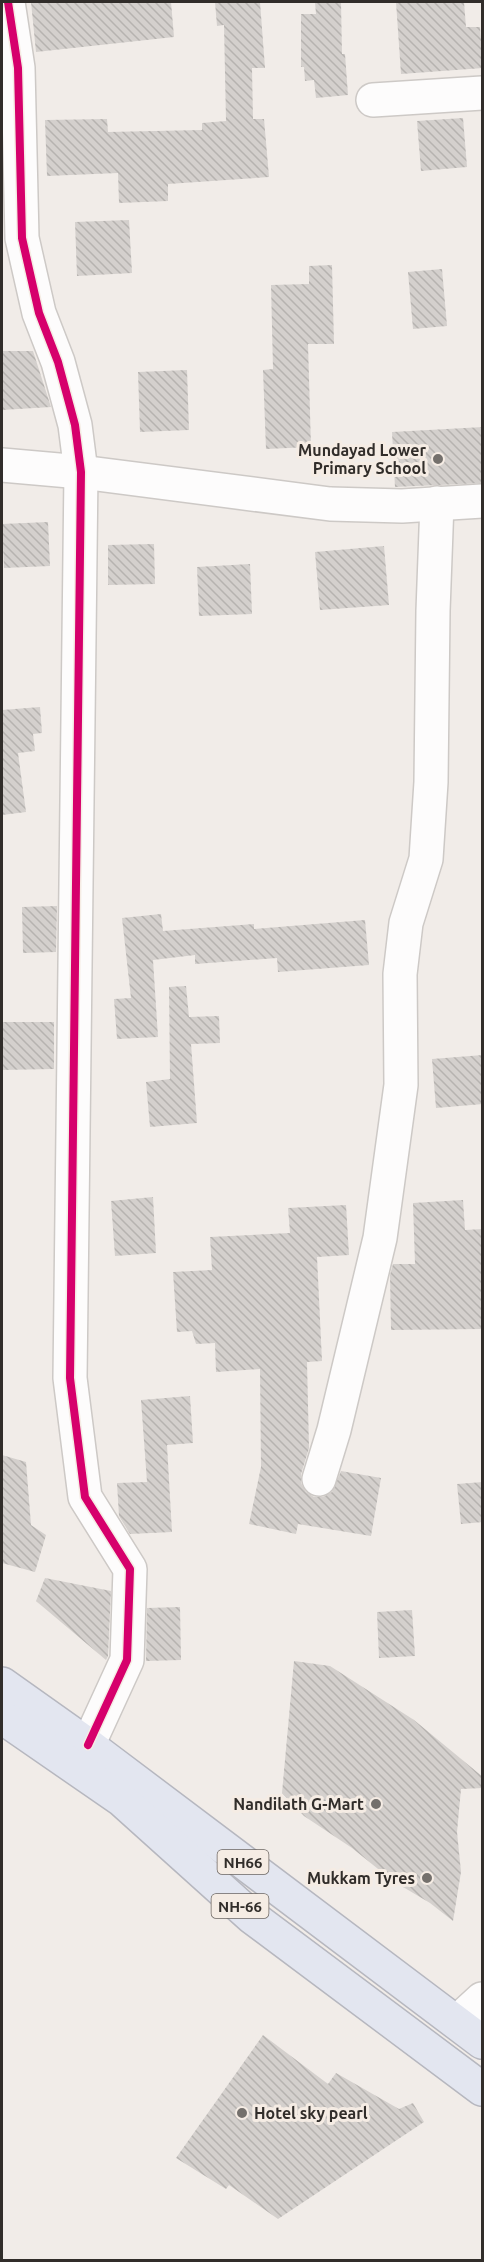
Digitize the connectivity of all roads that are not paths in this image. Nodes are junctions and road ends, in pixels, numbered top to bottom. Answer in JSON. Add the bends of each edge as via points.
{"nodes":[{"id":1,"x":7,"y":17,"type":"edge"},
{"id":2,"x":483,"y":93,"type":"edge"},
{"id":3,"x":373,"y":100,"type":"dead end"},
{"id":4,"x":2,"y":465,"type":"edge"},
{"id":5,"x":81,"y":472,"type":"junction"},
{"id":6,"x":483,"y":501,"type":"edge"},
{"id":7,"x":437,"y":504,"type":"junction"},
{"id":8,"x":319,"y":1479,"type":"dead end"},
{"id":9,"x":2,"y":1684,"type":"edge"},
{"id":10,"x":2,"y":1718,"type":"edge"},
{"id":11,"x":87,"y":1745,"type":"junction"},
{"id":12,"x":483,"y":1999,"type":"edge"},
{"id":13,"x":457,"y":2022,"type":"junction"},
{"id":14,"x":483,"y":2042,"type":"edge"},
{"id":15,"x":483,"y":2090,"type":"edge"}],
"edges":[{"from":1,"to":5,"type":"street","via":[[18,68],[22,238],[39,313],[58,362],[75,425]]},
{"from":2,"to":3,"type":"street"},
{"from":4,"to":5,"type":"street"},
{"from":5,"to":7,"type":"street","via":[[330,504]]},
{"from":5,"to":11,"type":"street","via":[[70,1378],[85,1497],[130,1569],[128,1660]]},
{"from":6,"to":7,"type":"street"},
{"from":7,"to":8,"type":"street","via":[[430,804],[426,859],[406,923],[400,974],[401,1085],[380,1238]]},
{"from":9,"to":11,"type":"highway","number":"NH66"},
{"from":10,"to":15,"type":"highway","number":"NH-66","via":[[122,1800],[252,1917]]},
{"from":11,"to":13,"type":"highway","number":"NH66"},
{"from":12,"to":13,"type":"street"},
{"from":13,"to":14,"type":"highway","number":"NH66"}]}
